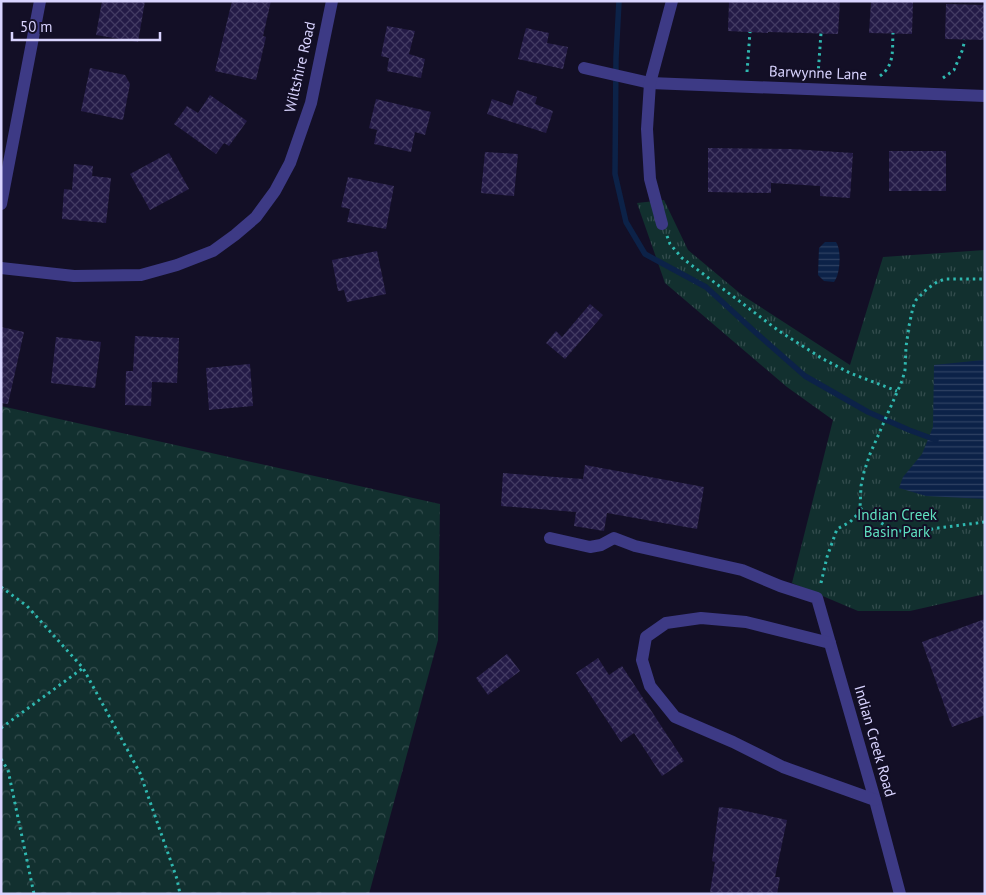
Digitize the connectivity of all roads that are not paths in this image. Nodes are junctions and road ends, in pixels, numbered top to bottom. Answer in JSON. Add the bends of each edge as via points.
{"nodes":[{"id":1,"x":40,"y":1,"type":"edge"},
{"id":2,"x":332,"y":1,"type":"edge"},
{"id":3,"x":672,"y":1,"type":"edge"},
{"id":4,"x":584,"y":68,"type":"dead end"},
{"id":5,"x":650,"y":83,"type":"junction"},
{"id":6,"x":985,"y":96,"type":"edge"},
{"id":7,"x":1,"y":204,"type":"edge"},
{"id":8,"x":662,"y":224,"type":"road end"},
{"id":9,"x":1,"y":268,"type":"edge"},
{"id":10,"x":550,"y":538,"type":"dead end"},
{"id":11,"x":830,"y":643,"type":"junction"},
{"id":12,"x":875,"y":800,"type":"junction"},
{"id":13,"x":900,"y":894,"type":"edge"}],
"edges":[{"from":1,"to":7,"type":"street"},
{"from":2,"to":9,"type":"street","name":"Wiltshire Road","via":[[311,103],[290,163],[256,217],[235,235],[213,251],[141,275],[74,276]]},
{"from":3,"to":5,"type":"street"},
{"from":4,"to":5,"type":"street","name":"Barwynne Lane"},
{"from":5,"to":6,"type":"street","name":"Barwynne Lane"},
{"from":5,"to":8,"type":"street","via":[[647,128],[650,179]]},
{"from":10,"to":11,"type":"street","name":"Indian Creek Road","via":[[590,547],[614,538],[635,546],[742,570],[817,598]]},
{"from":11,"to":12,"type":"street","name":"Indian Creek Road"},
{"from":11,"to":12,"type":"street","via":[[746,622],[701,618],[666,623],[646,636],[642,660],[650,686],[675,717],[783,767]]},
{"from":12,"to":13,"type":"street","name":"Indian Creek Road"}]}
